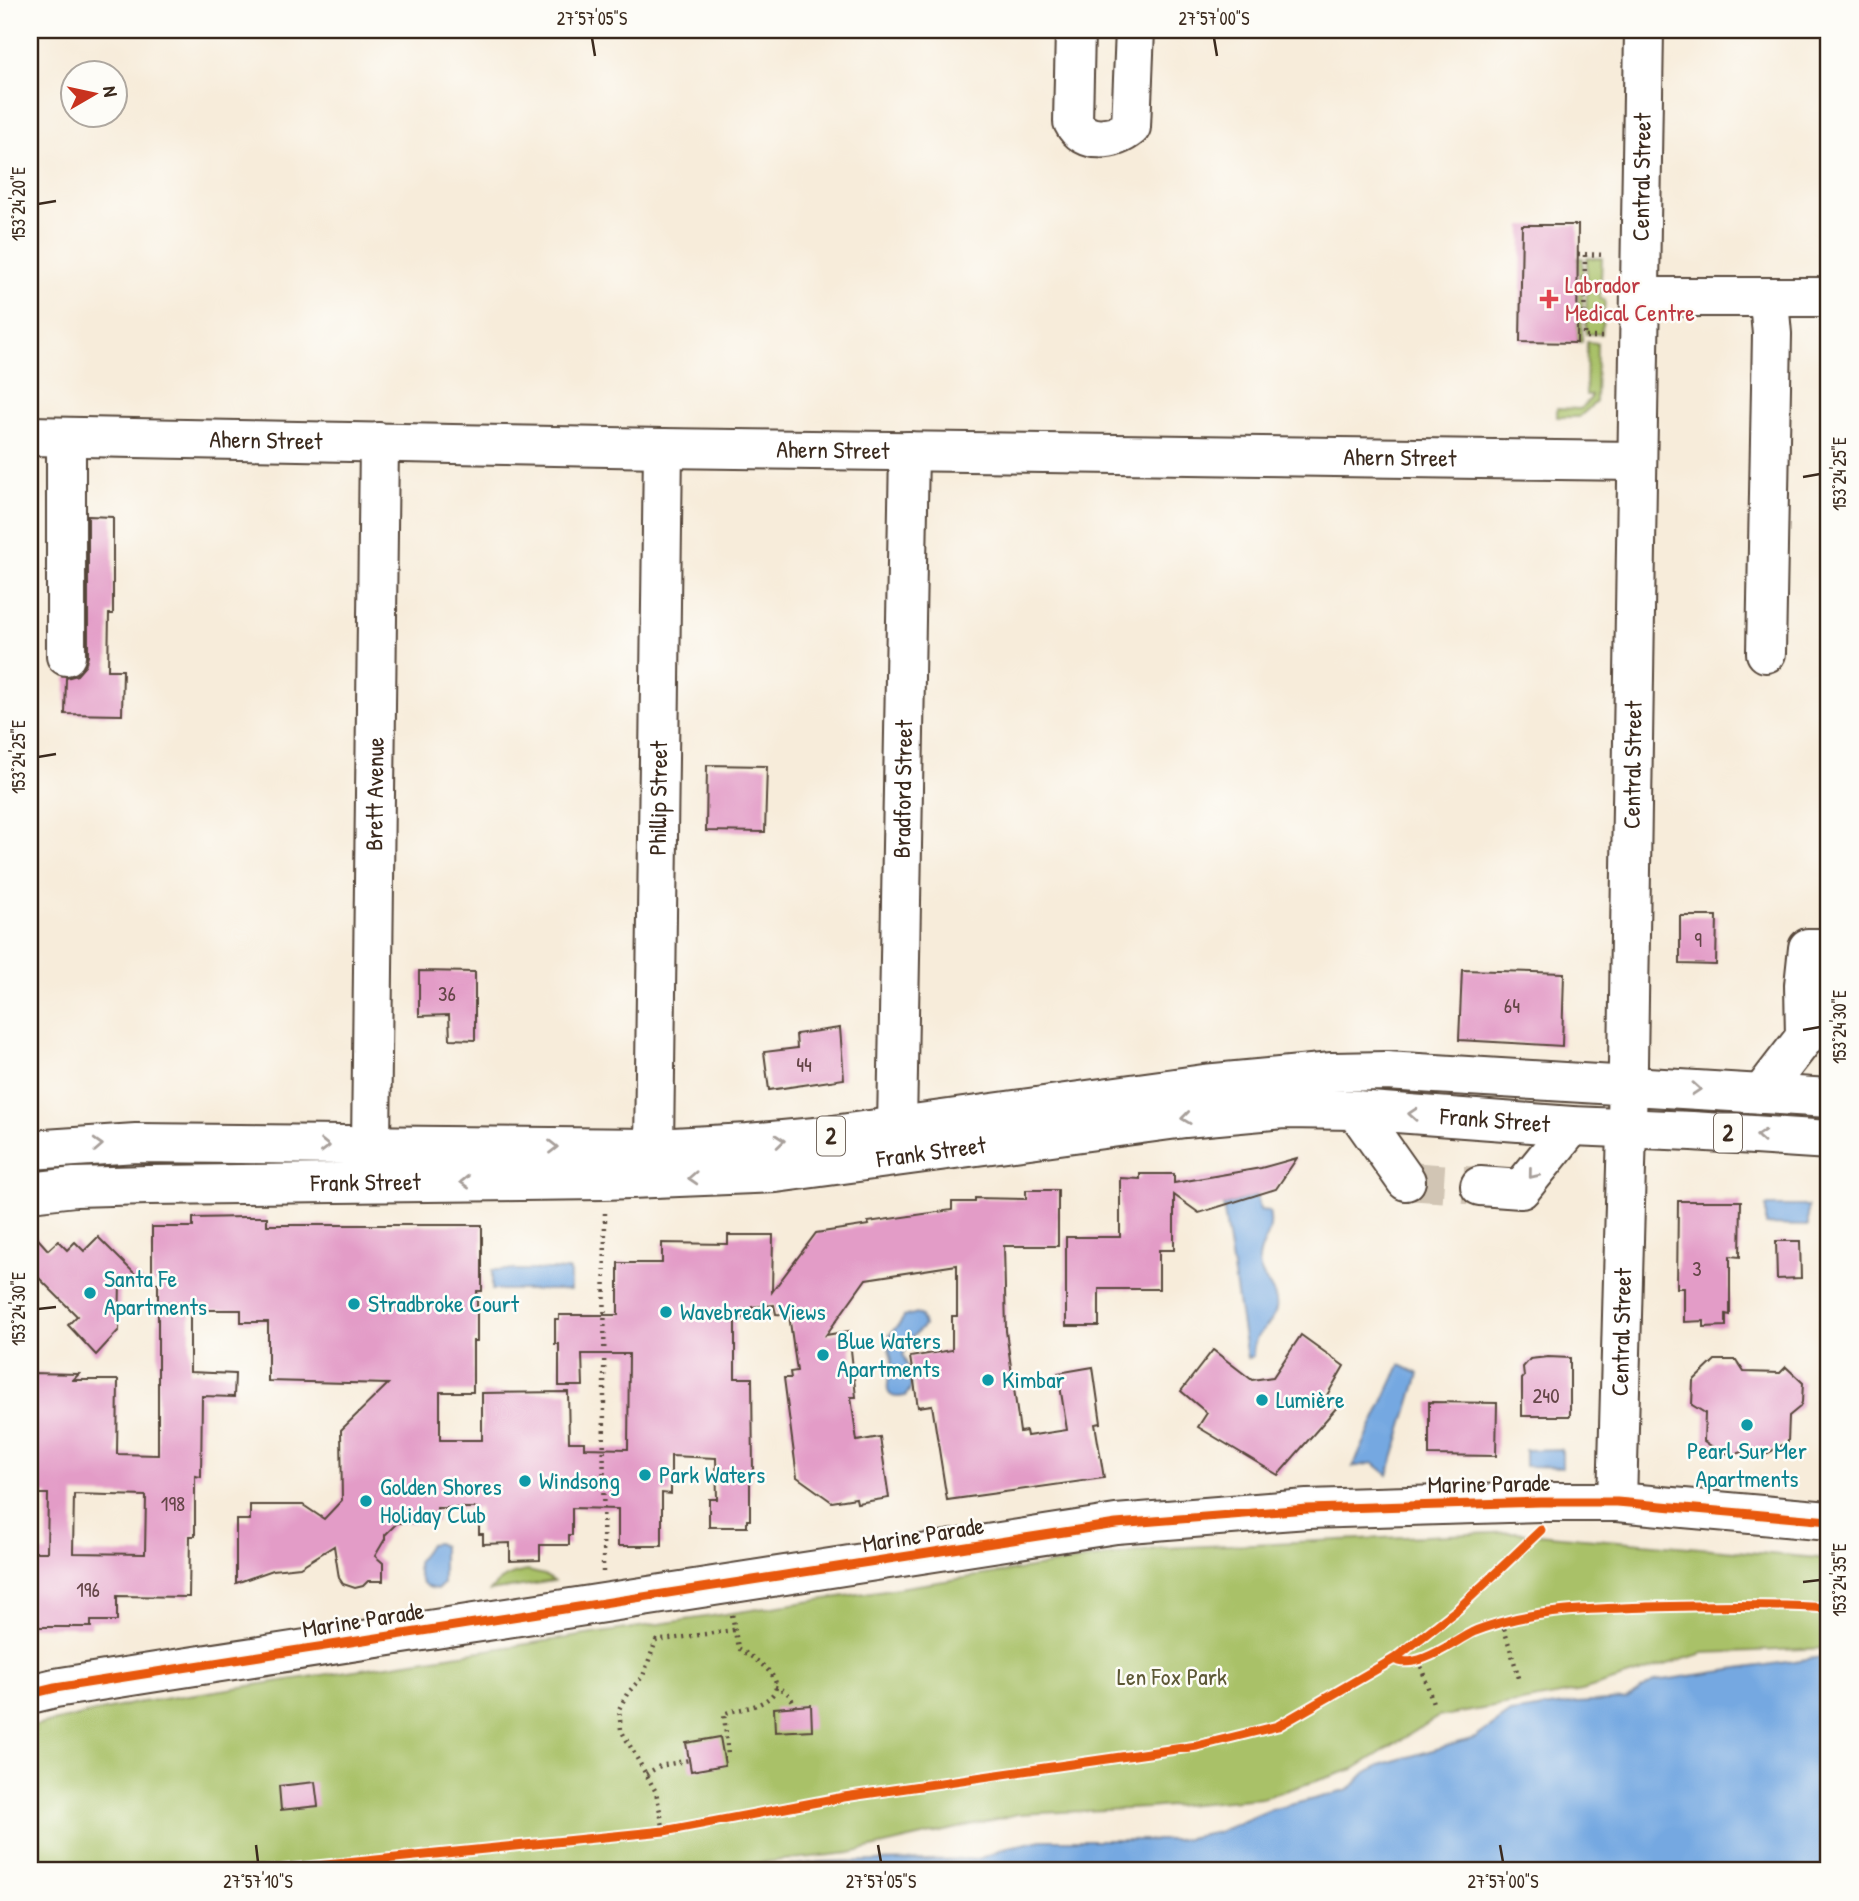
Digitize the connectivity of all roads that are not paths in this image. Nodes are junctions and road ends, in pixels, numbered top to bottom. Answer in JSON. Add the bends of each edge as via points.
{"nodes":[{"id":1,"x":1075,"y":30,"type":"edge"},
{"id":2,"x":1135,"y":30,"type":"edge"},
{"id":3,"x":1644,"y":30,"type":"edge"},
{"id":4,"x":1641,"y":297,"type":"junction"},
{"id":5,"x":1763,"y":297,"type":"junction"},
{"id":6,"x":1829,"y":298,"type":"edge"},
{"id":7,"x":48,"y":436,"type":"edge"},
{"id":8,"x":379,"y":442,"type":"junction"},
{"id":9,"x":663,"y":448,"type":"junction"},
{"id":10,"x":909,"y":452,"type":"junction"},
{"id":11,"x":1637,"y":461,"type":"junction"},
{"id":12,"x":1766,"y":653,"type":"dead end"},
{"id":13,"x":66,"y":656,"type":"dead end"},
{"id":14,"x":1829,"y":948,"type":"edge"},
{"id":15,"x":1628,"y":1085,"type":"junction"},
{"id":16,"x":1761,"y":1094,"type":"junction"},
{"id":17,"x":1829,"y":1098,"type":"edge"},
{"id":18,"x":1356,"y":1110,"type":"junction"},
{"id":19,"x":1572,"y":1126,"type":"junction"},
{"id":20,"x":897,"y":1127,"type":"junction"},
{"id":21,"x":1628,"y":1129,"type":"junction"},
{"id":22,"x":1829,"y":1140,"type":"edge"},
{"id":23,"x":371,"y":1146,"type":"junction"},
{"id":24,"x":654,"y":1148,"type":"junction"},
{"id":25,"x":30,"y":1150,"type":"edge"},
{"id":26,"x":1406,"y":1181,"type":"dead end"},
{"id":27,"x":1480,"y":1186,"type":"tunnel mouth"},
{"id":28,"x":30,"y":1192,"type":"edge"},
{"id":29,"x":1617,"y":1502,"type":"junction"},
{"id":30,"x":1829,"y":1521,"type":"edge"},
{"id":31,"x":30,"y":1695,"type":"edge"}],
"edges":[{"from":1,"to":2,"type":"main road","via":[[1073,122],[1077,131],[1104,138],[1120,136],[1132,127]]},
{"from":3,"to":4,"type":"main road","name":"Central Street"},
{"from":4,"to":5,"type":"main road"},
{"from":4,"to":11,"type":"main road","name":"Central Street"},
{"from":5,"to":6,"type":"main road"},
{"from":5,"to":12,"type":"main road","via":[[1772,334]]},
{"from":7,"to":8,"type":"main road","name":"Ahern Street"},
{"from":7,"to":13,"type":"main road"},
{"from":8,"to":9,"type":"main road","name":"Ahern Street"},
{"from":8,"to":23,"type":"main road","name":"Brett Avenue"},
{"from":9,"to":10,"type":"main road","name":"Ahern Street"},
{"from":9,"to":24,"type":"main road","name":"Phillip Street"},
{"from":10,"to":11,"type":"main road","name":"Ahern Street"},
{"from":10,"to":20,"type":"main road","name":"Bradford Street"},
{"from":11,"to":15,"type":"main road","name":"Central Street"},
{"from":14,"to":16,"type":"main road","via":[[1808,948],[1805,1037]]},
{"from":15,"to":16,"type":"main road","name":"Frank Street","number":"2","one_way":true},
{"from":15,"to":20,"type":"main road","name":"Frank Street","number":"2","via":[[1332,1072],[1204,1084]]},
{"from":15,"to":21,"type":"main road","name":"Central Street"},
{"from":16,"to":17,"type":"main road","name":"Frank Street","number":"2"},
{"from":19,"to":18,"type":"main road","name":"Frank Street","number":"2","one_way":true},
{"from":18,"to":26,"type":"main road"},
{"from":18,"to":28,"type":"main road","name":"Frank Street","number":"2","one_way":true,"via":[[1236,1112],[776,1173],[687,1179],[148,1185]]},
{"from":19,"to":21,"type":"main road","name":"Frank Street","number":"2"},
{"from":19,"to":27,"type":"main road","one_way":true,"via":[[1521,1189]]},
{"from":24,"to":20,"type":"main road","name":"Frank Street","number":"2","one_way":true},
{"from":22,"to":21,"type":"main road","name":"Frank Street","number":"2","one_way":true},
{"from":21,"to":29,"type":"main road","name":"Central Street"},
{"from":23,"to":24,"type":"main road","name":"Frank Street","number":"2","one_way":true},
{"from":25,"to":23,"type":"main road","name":"Frank Street","number":"2","one_way":true,"via":[[136,1143]]},
{"from":29,"to":30,"type":"main road","name":"Marine Parade"},
{"from":29,"to":31,"type":"main road","name":"Marine Parade","via":[[1307,1508],[1116,1524]]}]}
